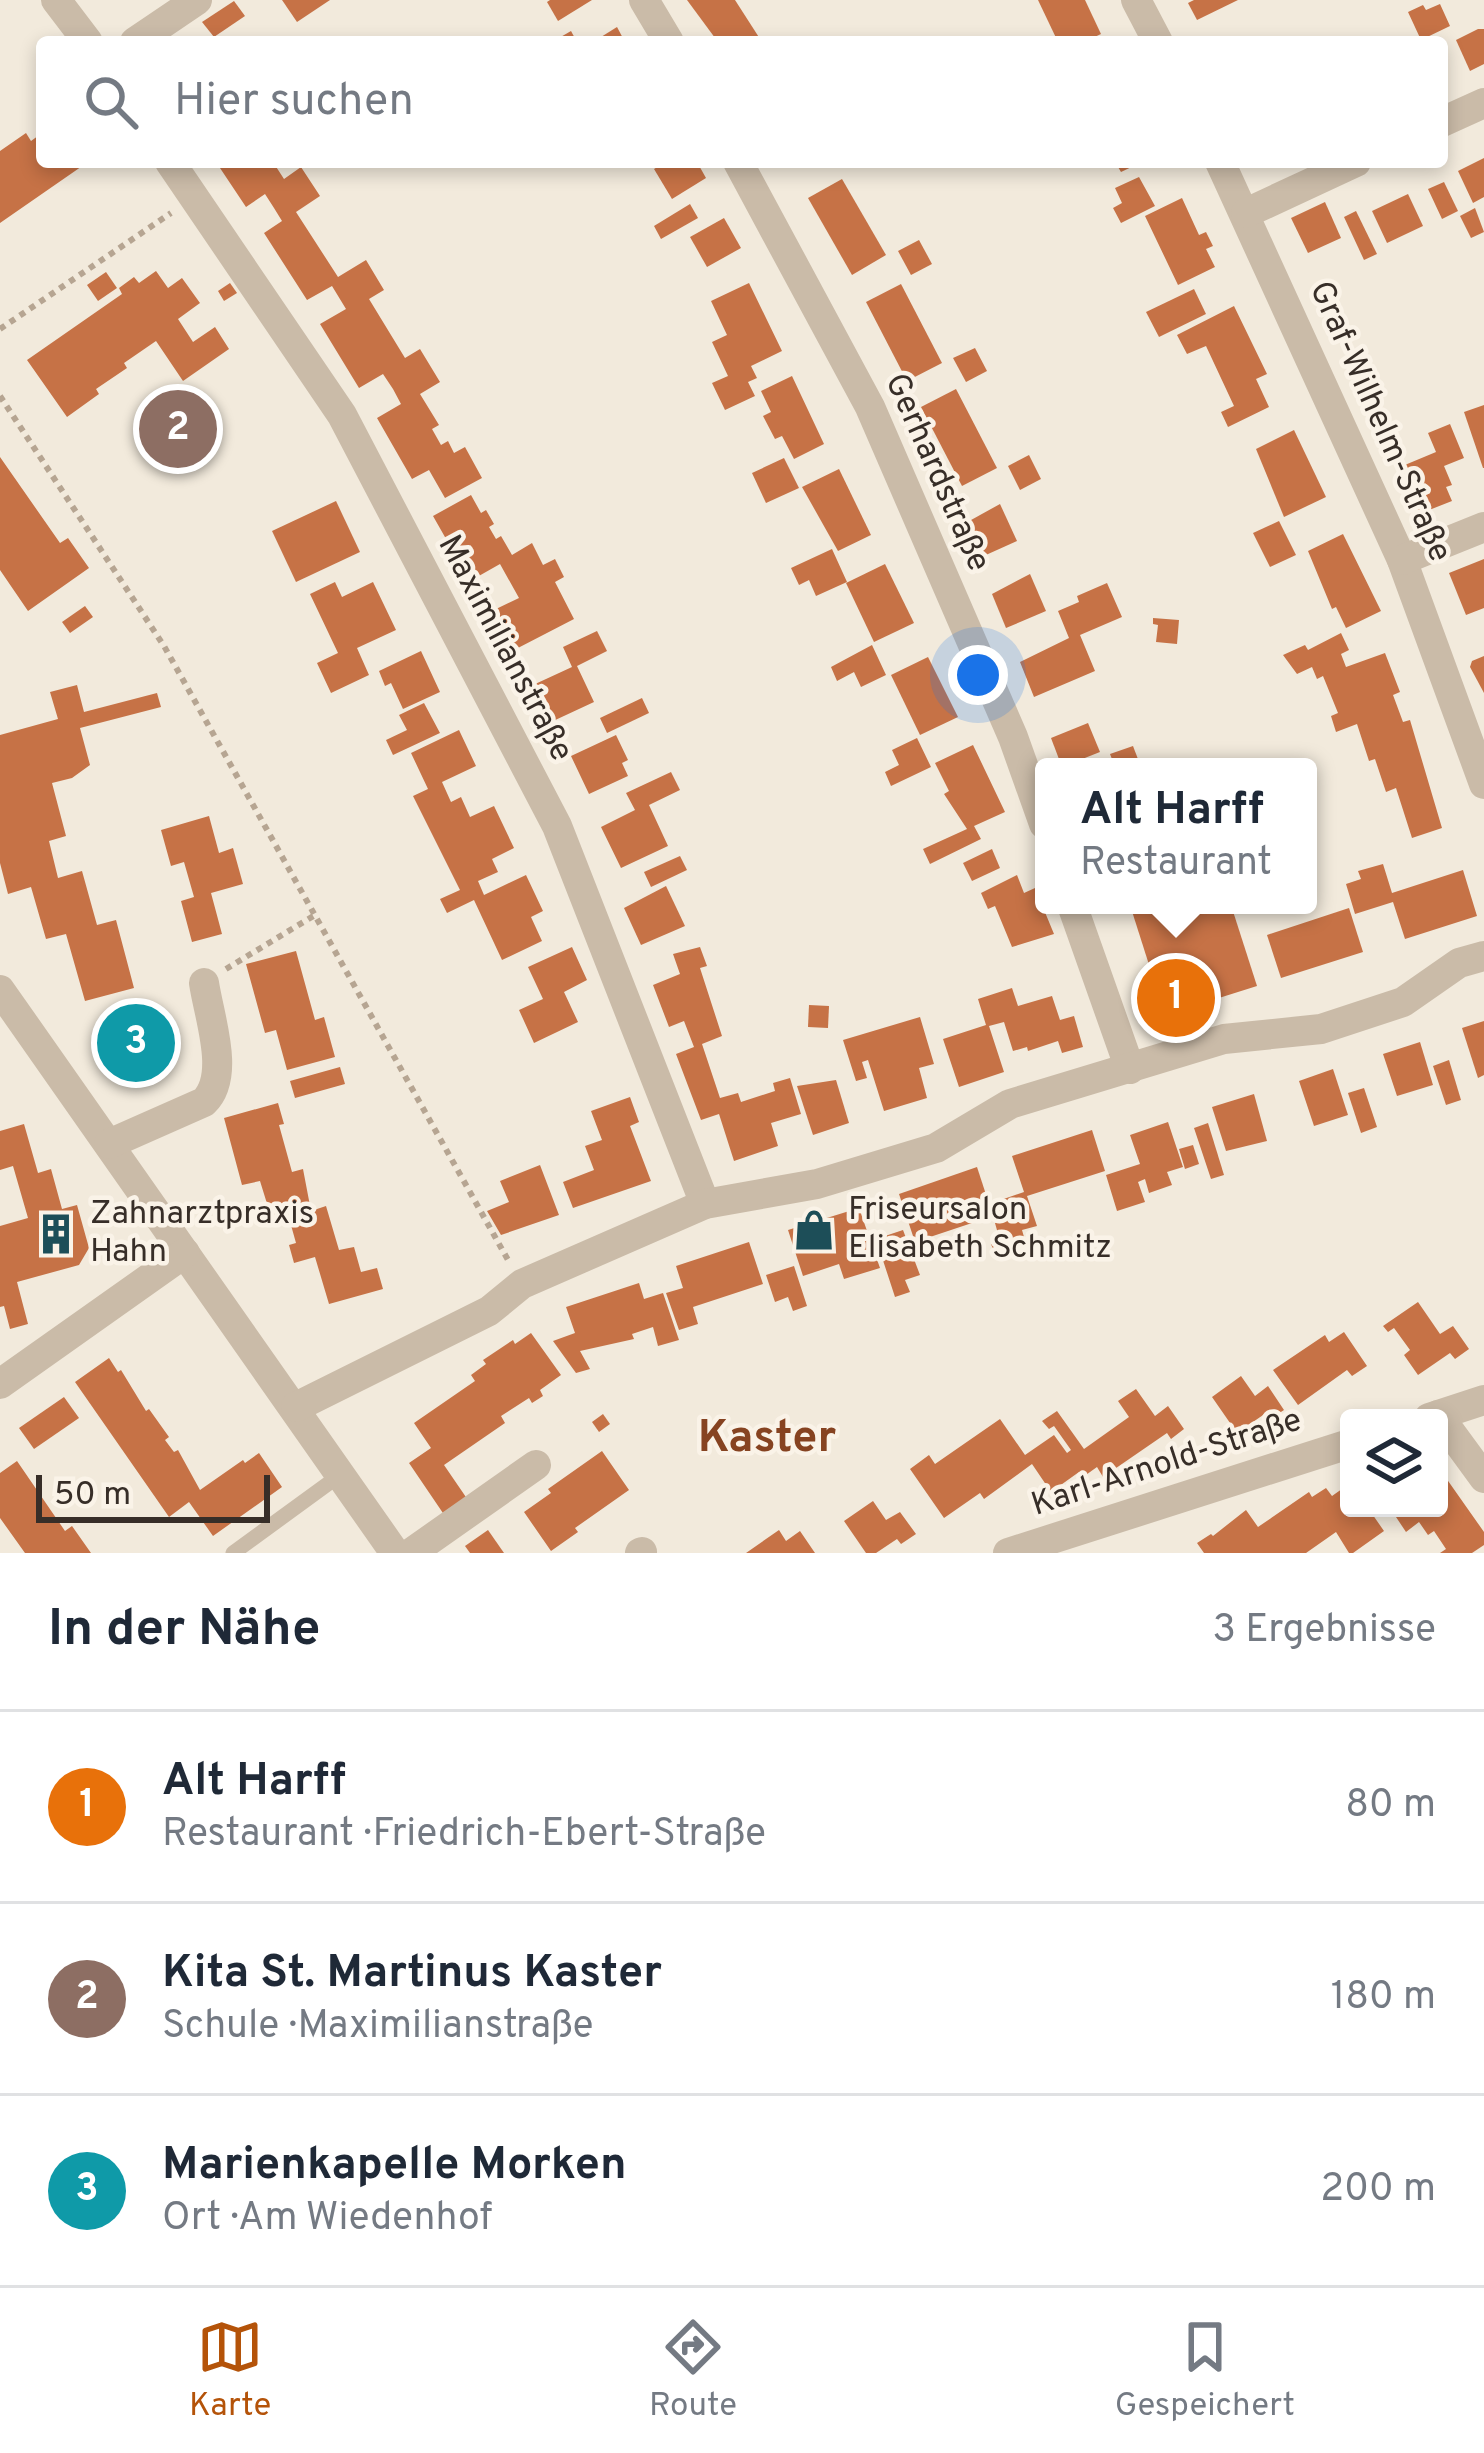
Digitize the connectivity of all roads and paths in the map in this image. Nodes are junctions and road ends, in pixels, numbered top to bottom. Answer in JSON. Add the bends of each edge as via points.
{"nodes":[{"id":1,"x":56,"y":0,"type":"edge"},
{"id":2,"x":197,"y":0,"type":"edge"},
{"id":3,"x":644,"y":0,"type":"edge"},
{"id":4,"x":1136,"y":0,"type":"edge"},
{"id":5,"x":83,"y":36,"type":"edge"},
{"id":6,"x":144,"y":36,"type":"edge"},
{"id":7,"x":665,"y":36,"type":"edge"},
{"id":8,"x":1155,"y":36,"type":"edge"},
{"id":9,"x":1484,"y":103,"type":"edge"},
{"id":10,"x":1448,"y":119,"type":"edge"},
{"id":11,"x":174,"y":168,"type":"edge"},
{"id":12,"x":741,"y":168,"type":"edge"},
{"id":13,"x":1223,"y":168,"type":"edge"},
{"id":14,"x":1343,"y":168,"type":"edge"},
{"id":15,"x":194,"y":197,"type":"junction"},
{"id":16,"x":1246,"y":213,"type":"junction"},
{"id":17,"x":0,"y":329,"type":"edge"},
{"id":18,"x":0,"y":396,"type":"edge"},
{"id":19,"x":1484,"y":527,"type":"edge"},
{"id":20,"x":1402,"y":560,"type":"junction"},
{"id":21,"x":1484,"y":784,"type":"edge"},
{"id":22,"x":1035,"y":799,"type":"edge"},
{"id":23,"x":1075,"y":914,"type":"edge"},
{"id":24,"x":315,"y":915,"type":"junction"},
{"id":25,"x":1484,"y":956,"type":"edge"},
{"id":26,"x":204,"y":983,"type":"joint"},
{"id":27,"x":0,"y":990,"type":"edge"},
{"id":28,"x":1130,"y":1069,"type":"junction"},
{"id":29,"x":109,"y":1144,"type":"junction"},
{"id":30,"x":705,"y":1204,"type":"junction"},
{"id":31,"x":185,"y":1253,"type":"junction"},
{"id":32,"x":522,"y":1284,"type":"junction"},
{"id":33,"x":0,"y":1384,"type":"edge"},
{"id":34,"x":1484,"y":1400,"type":"edge"},
{"id":35,"x":296,"y":1407,"type":"junction"},
{"id":36,"x":1448,"y":1412,"type":"edge"},
{"id":37,"x":1448,"y":1434,"type":"edge"},
{"id":38,"x":1340,"y":1447,"type":"edge"},
{"id":39,"x":536,"y":1465,"type":"dead end"},
{"id":40,"x":340,"y":1474,"type":"junction"},
{"id":41,"x":1484,"y":1478,"type":"edge"},
{"id":42,"x":1015,"y":1552,"type":"edge"},
{"id":43,"x":233,"y":1553,"type":"edge"},
{"id":44,"x":395,"y":1553,"type":"edge"},
{"id":45,"x":411,"y":1553,"type":"edge"}],
"edges":[{"from":1,"to":5,"type":"street"},
{"from":2,"to":6,"type":"street"},
{"from":3,"to":7,"type":"street"},
{"from":4,"to":8,"type":"street"},
{"from":9,"to":10,"type":"street"},
{"from":11,"to":15,"type":"street","name":"Maximilianstraße"},
{"from":12,"to":22,"type":"street","name":"Gerhardstraße","via":[[870,407]]},
{"from":13,"to":16,"type":"street","name":"Graf-Wilhelm-Straße"},
{"from":14,"to":16,"type":"street"},
{"from":15,"to":17,"type":"path"},
{"from":15,"to":30,"type":"street","name":"Maximilianstraße","via":[[342,415],[556,826]]},
{"from":16,"to":20,"type":"street","name":"Graf-Wilhelm-Straße"},
{"from":18,"to":24,"type":"path","via":[[164,646]]},
{"from":19,"to":20,"type":"street"},
{"from":20,"to":21,"type":"street","name":"Graf-Wilhelm-Straße"},
{"from":23,"to":28,"type":"street"},
{"from":24,"to":26,"type":"path"},
{"from":24,"to":32,"type":"path"},
{"from":25,"to":28,"type":"street","via":[[1459,963],[1403,1002],[1321,1029],[1224,1039]]},
{"from":26,"to":29,"type":"street","via":[[213,1093]]},
{"from":27,"to":29,"type":"street"},
{"from":28,"to":30,"type":"street","via":[[1010,1104],[936,1148],[817,1184]]},
{"from":29,"to":31,"type":"street"},
{"from":30,"to":32,"type":"street"},
{"from":31,"to":33,"type":"street"},
{"from":31,"to":35,"type":"street"},
{"from":32,"to":35,"type":"street","via":[[489,1311]]},
{"from":34,"to":36,"type":"street"},
{"from":35,"to":40,"type":"street"},
{"from":37,"to":41,"type":"street"},
{"from":38,"to":42,"type":"street","name":"Karl-Arnold-Straße"},
{"from":39,"to":45,"type":"street"},
{"from":40,"to":43,"type":"lane"},
{"from":40,"to":44,"type":"street"}]}
